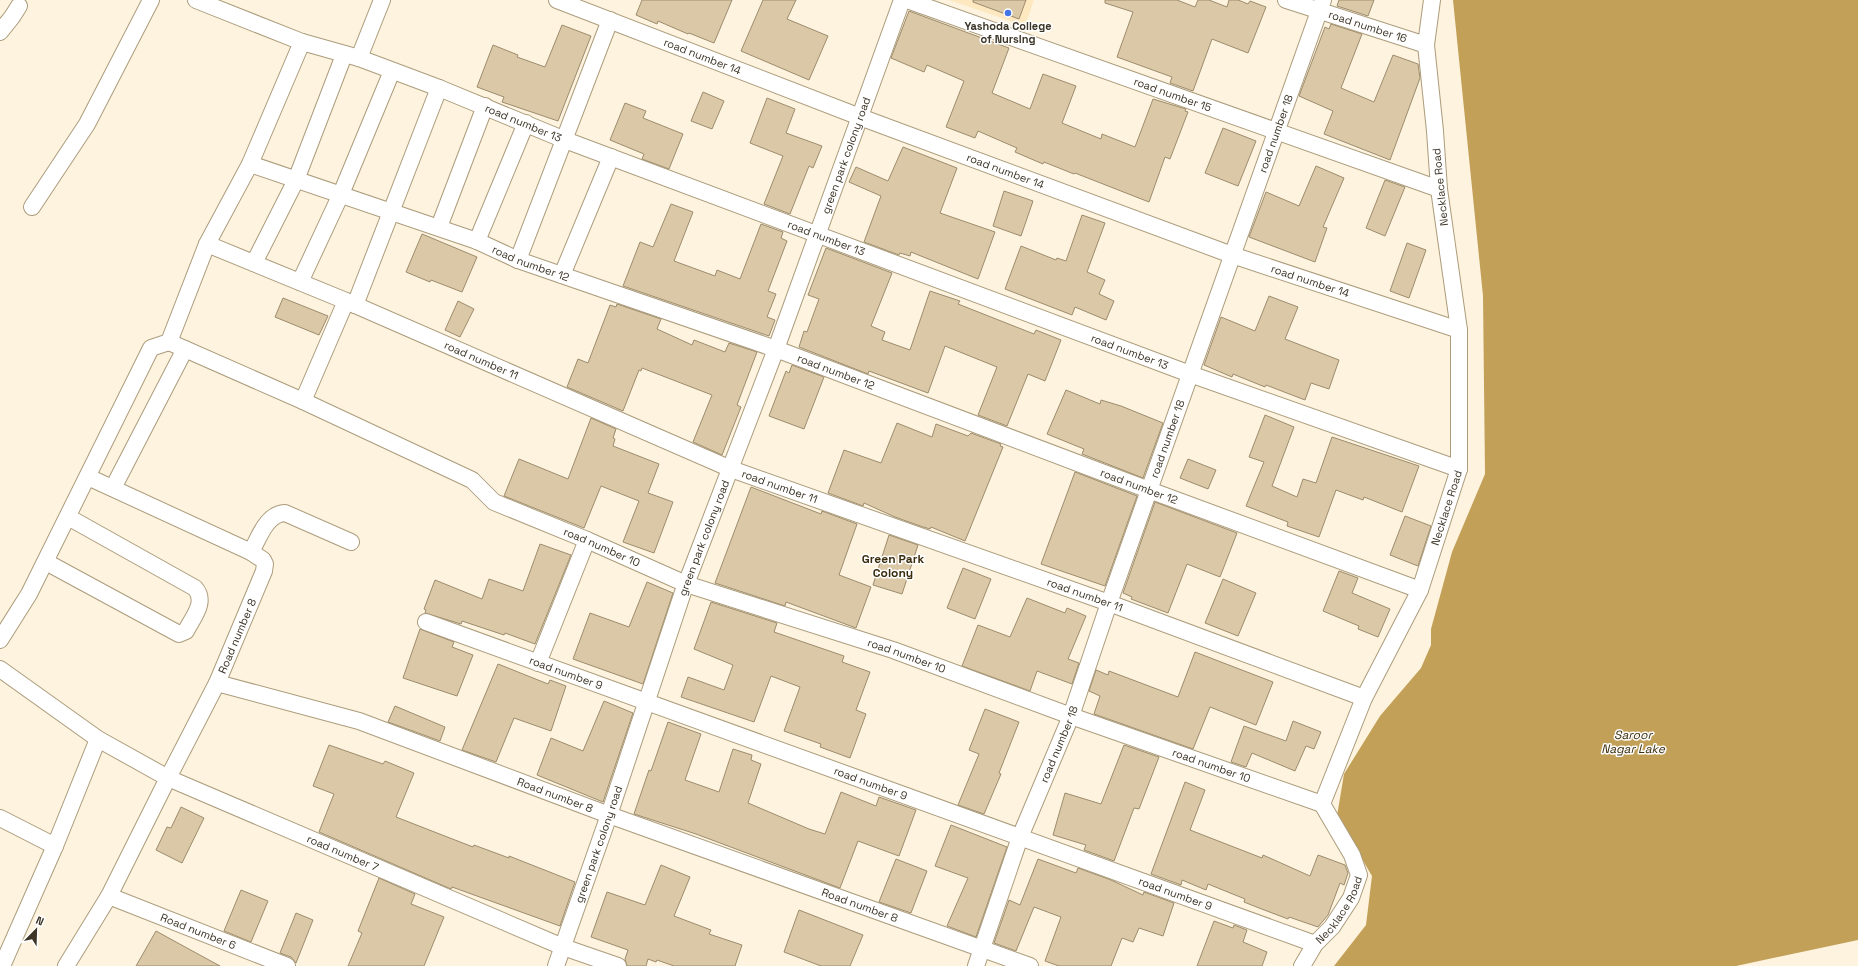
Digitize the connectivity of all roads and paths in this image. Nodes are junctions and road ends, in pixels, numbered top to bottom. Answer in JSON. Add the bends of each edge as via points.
{"nodes":[{"id":1,"x":150,"y":0,"type":"edge"},
{"id":2,"x":382,"y":0,"type":"edge"},
{"id":3,"x":902,"y":0,"type":"edge"},
{"id":4,"x":907,"y":0,"type":"edge"},
{"id":5,"x":1286,"y":0,"type":"edge"},
{"id":6,"x":1432,"y":0,"type":"edge"},
{"id":7,"x":560,"y":1,"type":"edge"},
{"id":8,"x":206,"y":2,"type":"edge"},
{"id":9,"x":1321,"y":5,"type":"edge"},
{"id":10,"x":19,"y":6,"type":"dead end"},
{"id":11,"x":610,"y":20,"type":"junction"},
{"id":12,"x":0,"y":32,"type":"edge"},
{"id":13,"x":302,"y":42,"type":"junction"},
{"id":14,"x":1426,"y":45,"type":"junction"},
{"id":15,"x":352,"y":56,"type":"junction"},
{"id":16,"x":392,"y":71,"type":"junction"},
{"id":17,"x":439,"y":88,"type":"junction"},
{"id":18,"x":485,"y":106,"type":"junction"},
{"id":19,"x":860,"y":117,"type":"junction"},
{"id":20,"x":526,"y":123,"type":"junction"},
{"id":21,"x":1277,"y":132,"type":"junction"},
{"id":22,"x":565,"y":140,"type":"junction"},
{"id":23,"x":611,"y":157,"type":"junction"},
{"id":24,"x":250,"y":164,"type":"junction"},
{"id":25,"x":296,"y":180,"type":"junction"},
{"id":26,"x":1439,"y":189,"type":"junction"},
{"id":27,"x":341,"y":194,"type":"junction"},
{"id":28,"x":32,"y":207,"type":"dead end"},
{"id":29,"x":392,"y":211,"type":"junction"},
{"id":30,"x":439,"y":227,"type":"junction"},
{"id":31,"x":818,"y":234,"type":"junction"},
{"id":32,"x":477,"y":241,"type":"junction"},
{"id":33,"x":206,"y":244,"type":"junction"},
{"id":34,"x":1232,"y":255,"type":"junction"},
{"id":35,"x":518,"y":260,"type":"junction"},
{"id":36,"x":254,"y":263,"type":"junction"},
{"id":37,"x":562,"y":275,"type":"junction"},
{"id":38,"x":300,"y":282,"type":"junction"},
{"id":39,"x":351,"y":303,"type":"junction"},
{"id":40,"x":1459,"y":330,"type":"junction"},
{"id":41,"x":169,"y":342,"type":"junction"},
{"id":42,"x":185,"y":349,"type":"junction"},
{"id":43,"x":776,"y":349,"type":"junction"},
{"id":44,"x":1190,"y":374,"type":"junction"},
{"id":45,"x":303,"y":401,"type":"junction"},
{"id":46,"x":731,"y":469,"type":"junction"},
{"id":47,"x":1459,"y":469,"type":"junction"},
{"id":48,"x":88,"y":477,"type":"junction"},
{"id":49,"x":113,"y":488,"type":"junction"},
{"id":50,"x":1149,"y":490,"type":"junction"},
{"id":51,"x":68,"y":517,"type":"junction"},
{"id":52,"x":587,"y":540,"type":"junction"},
{"id":53,"x":351,"y":542,"type":"dead end"},
{"id":54,"x":251,"y":552,"type":"junction"},
{"id":55,"x":46,"y":562,"type":"junction"},
{"id":56,"x":686,"y":584,"type":"junction"},
{"id":57,"x":1420,"y":590,"type":"junction"},
{"id":58,"x":1109,"y":603,"type":"junction"},
{"id":59,"x":426,"y":622,"type":"dead end"},
{"id":60,"x":0,"y":640,"type":"edge"},
{"id":61,"x":538,"y":663,"type":"junction"},
{"id":62,"x":0,"y":670,"type":"edge"},
{"id":63,"x":217,"y":683,"type":"junction"},
{"id":64,"x":1364,"y":698,"type":"junction"},
{"id":65,"x":646,"y":702,"type":"junction"},
{"id":66,"x":1071,"y":716,"type":"junction"},
{"id":67,"x":98,"y":739,"type":"junction"},
{"id":68,"x":168,"y":778,"type":"junction"},
{"id":69,"x":1322,"y":804,"type":"junction"},
{"id":70,"x":609,"y":815,"type":"junction"},
{"id":71,"x":0,"y":818,"type":"edge"},
{"id":72,"x":1020,"y":837,"type":"junction"},
{"id":73,"x":55,"y":846,"type":"junction"},
{"id":74,"x":109,"y":896,"type":"junction"},
{"id":75,"x":1315,"y":944,"type":"junction"},
{"id":76,"x":563,"y":947,"type":"junction"},
{"id":77,"x":982,"y":948,"type":"junction"},
{"id":78,"x":2,"y":966,"type":"edge"},
{"id":79,"x":66,"y":966,"type":"edge"},
{"id":80,"x":287,"y":966,"type":"edge"},
{"id":81,"x":556,"y":966,"type":"edge"},
{"id":82,"x":618,"y":966,"type":"edge"},
{"id":83,"x":976,"y":966,"type":"edge"},
{"id":84,"x":1030,"y":966,"type":"edge"},
{"id":85,"x":1302,"y":966,"type":"edge"}],
"edges":[{"from":1,"to":28,"type":"street","via":[[87,124]]},
{"from":2,"to":15,"type":"street"},
{"from":3,"to":19,"type":"street","name":"green park colony road"},
{"from":4,"to":21,"type":"street","name":"road number 15"},
{"from":5,"to":9,"type":"street","name":"road number 16"},
{"from":6,"to":14,"type":"street","name":"Necklace Road"},
{"from":7,"to":11,"type":"street","name":"road number 14"},
{"from":8,"to":13,"type":"street","name":"road number 13"},
{"from":9,"to":14,"type":"street","name":"road number 16"},
{"from":9,"to":21,"type":"street","name":"road number 18"},
{"from":10,"to":12,"type":"street"},
{"from":11,"to":19,"type":"street","name":"road number 14"},
{"from":11,"to":22,"type":"street"},
{"from":13,"to":15,"type":"street","name":"road number 13"},
{"from":13,"to":24,"type":"street"},
{"from":14,"to":26,"type":"street","name":"Necklace Road"},
{"from":15,"to":16,"type":"street","name":"road number 13"},
{"from":15,"to":25,"type":"street"},
{"from":16,"to":17,"type":"street","name":"road number 13"},
{"from":16,"to":27,"type":"street"},
{"from":17,"to":18,"type":"street","name":"road number 13"},
{"from":17,"to":29,"type":"street"},
{"from":18,"to":20,"type":"street","name":"road number 13"},
{"from":18,"to":30,"type":"street"},
{"from":19,"to":31,"type":"street","name":"green park colony road"},
{"from":19,"to":34,"type":"street","name":"road number 14"},
{"from":20,"to":22,"type":"street","name":"road number 13"},
{"from":20,"to":32,"type":"street"},
{"from":21,"to":26,"type":"street","name":"road number 15"},
{"from":21,"to":34,"type":"street","name":"road number 18"},
{"from":22,"to":23,"type":"street","name":"road number 13"},
{"from":22,"to":35,"type":"street"},
{"from":23,"to":31,"type":"street","name":"road number 13"},
{"from":23,"to":37,"type":"street"},
{"from":24,"to":25,"type":"street","name":"road number 12"},
{"from":24,"to":33,"type":"street"},
{"from":25,"to":27,"type":"street","name":"road number 12"},
{"from":25,"to":36,"type":"street"},
{"from":26,"to":40,"type":"street","name":"Necklace Road"},
{"from":27,"to":29,"type":"street","name":"road number 12"},
{"from":27,"to":38,"type":"street"},
{"from":29,"to":30,"type":"street","name":"road number 12"},
{"from":29,"to":39,"type":"street"},
{"from":30,"to":32,"type":"street","name":"road number 12"},
{"from":31,"to":43,"type":"street","name":"green park colony road"},
{"from":31,"to":44,"type":"street","name":"road number 13"},
{"from":32,"to":35,"type":"street","name":"road number 12"},
{"from":33,"to":36,"type":"street","name":"road number 11"},
{"from":33,"to":41,"type":"street"},
{"from":34,"to":40,"type":"street","name":"road number 14"},
{"from":34,"to":44,"type":"street","name":"road number 18"},
{"from":35,"to":37,"type":"street","name":"road number 12"},
{"from":36,"to":38,"type":"street","name":"road number 11"},
{"from":37,"to":43,"type":"street","name":"road number 12"},
{"from":38,"to":39,"type":"street","name":"road number 11"},
{"from":39,"to":45,"type":"street"},
{"from":39,"to":46,"type":"street","name":"road number 11"},
{"from":40,"to":47,"type":"street","name":"Necklace Road"},
{"from":41,"to":42,"type":"street"},
{"from":41,"to":48,"type":"street","via":[[151,348]]},
{"from":42,"to":45,"type":"street"},
{"from":42,"to":49,"type":"street"},
{"from":43,"to":46,"type":"street","name":"green park colony road"},
{"from":43,"to":50,"type":"street","name":"road number 12"},
{"from":44,"to":47,"type":"street","name":"road number 13"},
{"from":44,"to":50,"type":"street","name":"road number 18"},
{"from":45,"to":52,"type":"street","name":"road number 10","via":[[472,480],[494,502]]},
{"from":46,"to":56,"type":"street","name":"green park colony road"},
{"from":46,"to":58,"type":"street","name":"road number 11"},
{"from":47,"to":57,"type":"street","name":"Necklace Road"},
{"from":48,"to":49,"type":"street"},
{"from":48,"to":51,"type":"street"},
{"from":49,"to":54,"type":"street"},
{"from":50,"to":57,"type":"street","name":"road number 12"},
{"from":50,"to":58,"type":"street","name":"road number 18"},
{"from":51,"to":55,"type":"street"},
{"from":51,"to":55,"type":"street","via":[[195,588],[200,594],[201,602],[186,631],[179,634]]},
{"from":52,"to":56,"type":"street","name":"road number 10"},
{"from":52,"to":61,"type":"street"},
{"from":53,"to":54,"type":"street","via":[[284,513],[269,519]]},
{"from":54,"to":63,"type":"street","name":"Road number 8","via":[[263,560],[264,571]]},
{"from":55,"to":60,"type":"street","via":[[30,594]]},
{"from":56,"to":65,"type":"street","name":"green park colony road"},
{"from":56,"to":66,"type":"street","name":"road number 10","via":[[893,650]]},
{"from":57,"to":64,"type":"street","name":"Necklace Road"},
{"from":58,"to":64,"type":"street","name":"road number 11"},
{"from":58,"to":66,"type":"street","name":"road number 18"},
{"from":59,"to":61,"type":"street","name":"road number 9"},
{"from":61,"to":65,"type":"street","name":"road number 9"},
{"from":62,"to":67,"type":"street","name":"road number 7"},
{"from":63,"to":68,"type":"street"},
{"from":63,"to":70,"type":"street","name":"Road number 8","via":[[359,721]]},
{"from":64,"to":69,"type":"street","name":"Necklace Road"},
{"from":65,"to":70,"type":"street","name":"green park colony road"},
{"from":65,"to":72,"type":"street","name":"road number 9"},
{"from":66,"to":69,"type":"street","name":"road number 10"},
{"from":66,"to":72,"type":"street","name":"road number 18"},
{"from":67,"to":68,"type":"street","name":"road number 7"},
{"from":67,"to":73,"type":"street"},
{"from":68,"to":74,"type":"street"},
{"from":68,"to":76,"type":"street","name":"road number 7"},
{"from":69,"to":75,"type":"street","name":"Necklace Road","via":[[1352,855],[1359,875],[1351,898],[1332,927]]},
{"from":70,"to":76,"type":"street","name":"green park colony road"},
{"from":70,"to":77,"type":"street","name":"Road number 8"},
{"from":71,"to":73,"type":"street"},
{"from":72,"to":75,"type":"street","name":"road number 9"},
{"from":72,"to":77,"type":"street","name":"road number 18"},
{"from":73,"to":78,"type":"street"},
{"from":74,"to":79,"type":"street"},
{"from":74,"to":80,"type":"street","name":"Road number 6"},
{"from":75,"to":85,"type":"street","name":"Necklace Road"},
{"from":76,"to":81,"type":"street","name":"green park colony road"},
{"from":76,"to":82,"type":"street","name":"road number 7"},
{"from":77,"to":83,"type":"street","name":"road number 18"},
{"from":77,"to":84,"type":"street","name":"Road number 8"}]}
